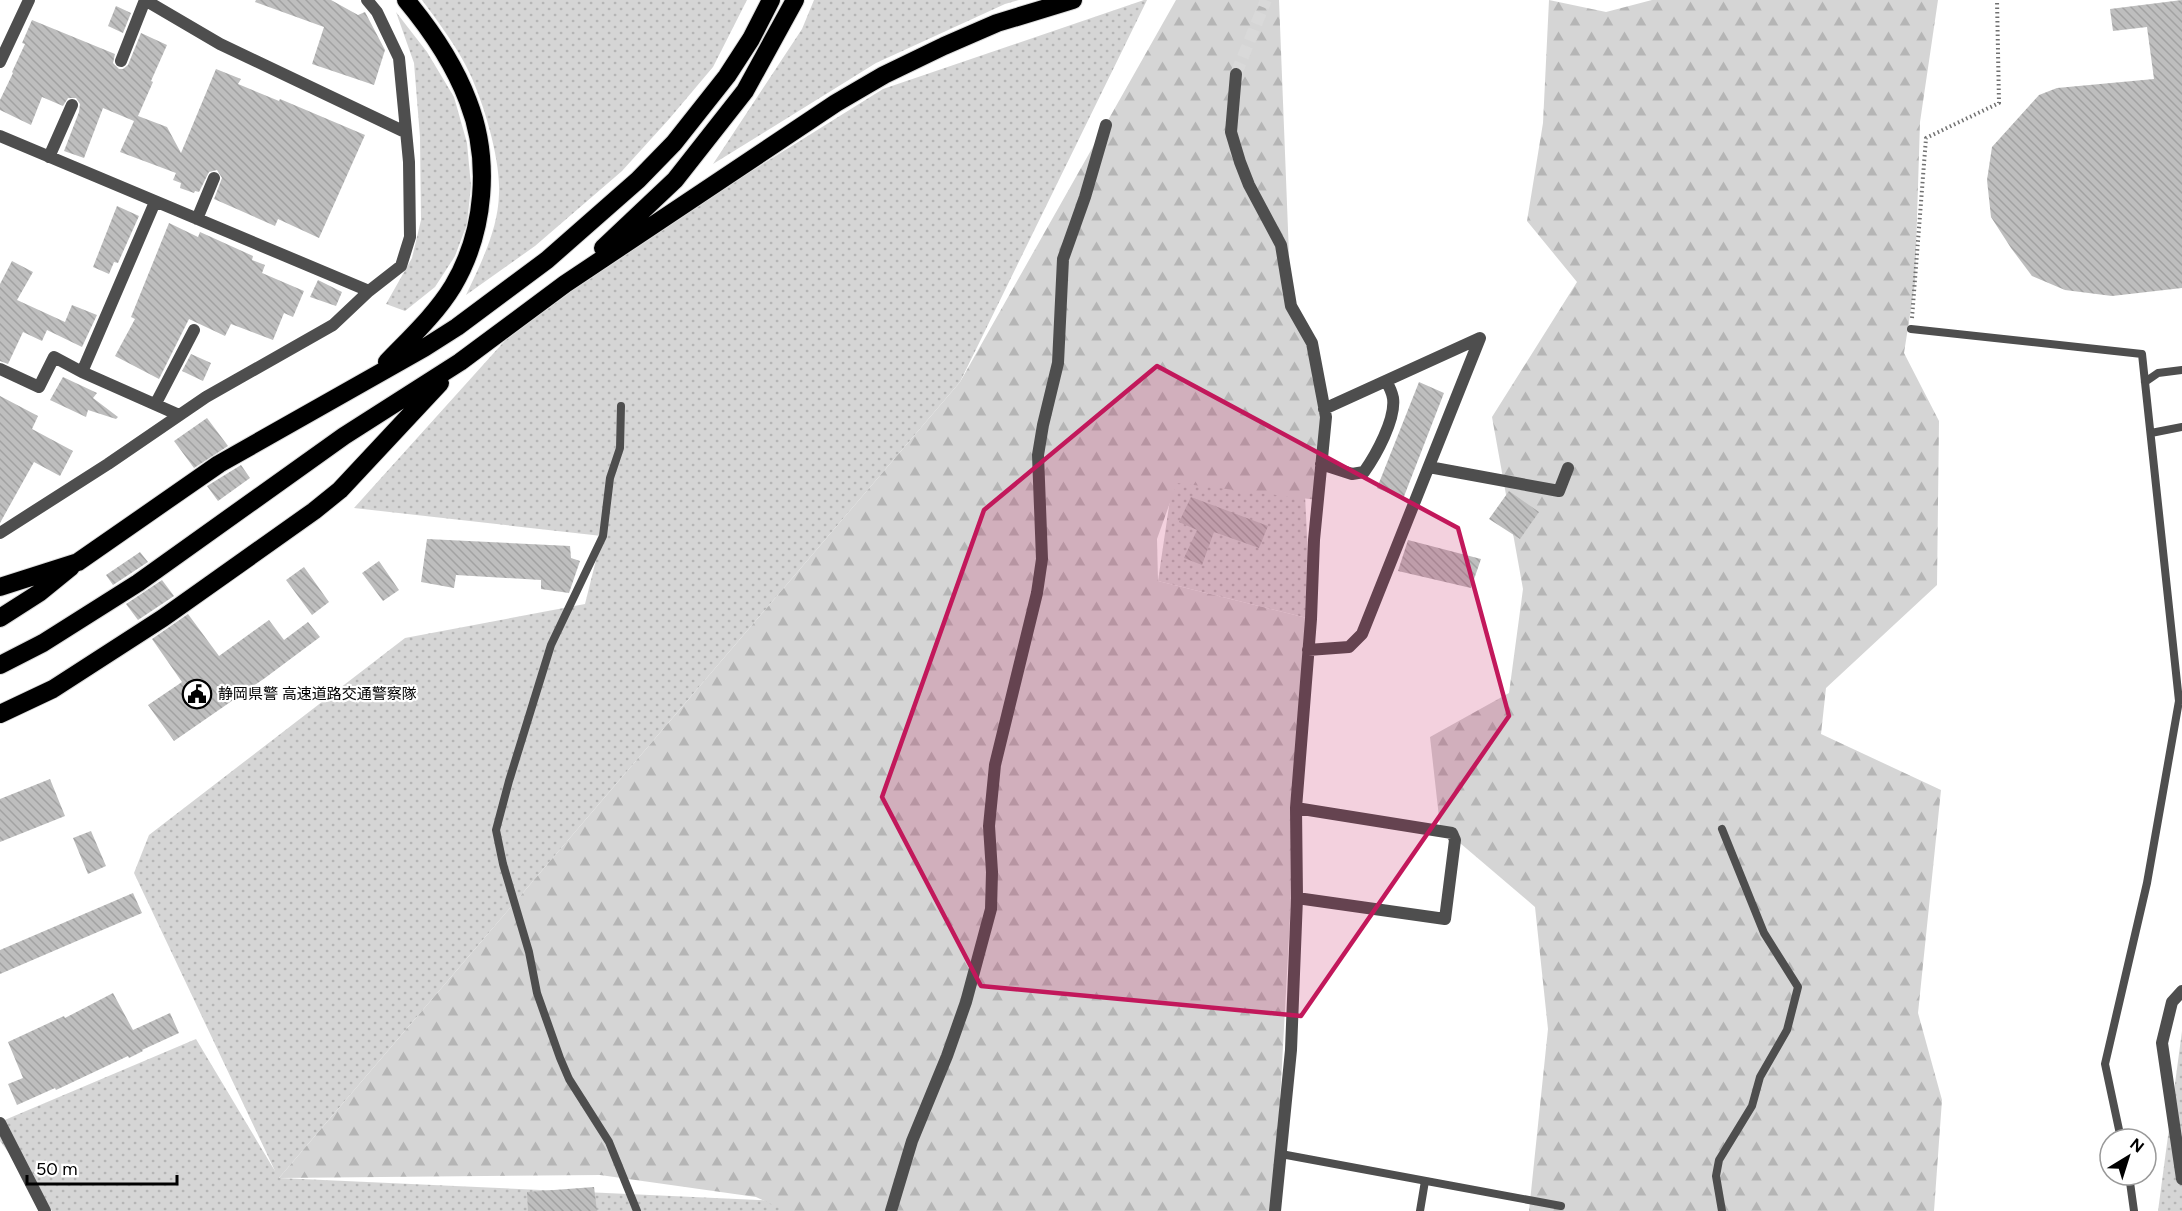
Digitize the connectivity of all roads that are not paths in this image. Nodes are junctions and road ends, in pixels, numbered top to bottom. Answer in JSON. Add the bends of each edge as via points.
{"nodes":[{"id":1,"x":29,"y":0,"type":"edge"},
{"id":2,"x":145,"y":0,"type":"edge"},
{"id":3,"x":366,"y":0,"type":"edge"},
{"id":4,"x":406,"y":0,"type":"edge"},
{"id":5,"x":771,"y":0,"type":"edge"},
{"id":6,"x":795,"y":0,"type":"edge"},
{"id":7,"x":1072,"y":0,"type":"edge"},
{"id":8,"x":121,"y":61,"type":"dead end"},
{"id":9,"x":0,"y":62,"type":"edge"},
{"id":10,"x":1236,"y":74,"type":"tunnel mouth"},
{"id":11,"x":72,"y":105,"type":"dead end"},
{"id":12,"x":1106,"y":125,"type":"dead end"},
{"id":13,"x":405,"y":132,"type":"junction"},
{"id":14,"x":0,"y":136,"type":"edge"},
{"id":15,"x":49,"y":157,"type":"junction"},
{"id":16,"x":214,"y":178,"type":"dead end"},
{"id":17,"x":155,"y":202,"type":"junction"},
{"id":18,"x":196,"y":219,"type":"junction"},
{"id":19,"x":565,"y":284,"type":"junction"},
{"id":20,"x":369,"y":291,"type":"junction"},
{"id":21,"x":1911,"y":329,"type":"road end"},
{"id":22,"x":194,"y":330,"type":"dead end"},
{"id":23,"x":460,"y":362,"type":"junction"},
{"id":24,"x":0,"y":369,"type":"edge"},
{"id":25,"x":2182,"y":370,"type":"edge"},
{"id":26,"x":82,"y":372,"type":"junction"},
{"id":27,"x":375,"y":374,"type":"junction"},
{"id":28,"x":1386,"y":381,"type":"junction"},
{"id":29,"x":2145,"y":382,"type":"junction"},
{"id":30,"x":156,"y":403,"type":"junction"},
{"id":31,"x":621,"y":406,"type":"dead end"},
{"id":32,"x":1324,"y":409,"type":"junction"},
{"id":33,"x":179,"y":415,"type":"junction"},
{"id":34,"x":2182,"y":427,"type":"edge"},
{"id":35,"x":2151,"y":433,"type":"junction"},
{"id":36,"x":1321,"y":464,"type":"junction"},
{"id":37,"x":1429,"y":467,"type":"junction"},
{"id":38,"x":1568,"y":468,"type":"dead end"},
{"id":39,"x":0,"y":533,"type":"edge"},
{"id":40,"x":78,"y":562,"type":"junction"},
{"id":41,"x":5,"y":586,"type":"edge"},
{"id":42,"x":0,"y":618,"type":"edge"},
{"id":43,"x":1308,"y":650,"type":"junction"},
{"id":44,"x":0,"y":664,"type":"edge"},
{"id":45,"x":53,"y":689,"type":"junction"},
{"id":46,"x":2181,"y":701,"type":"edge"},
{"id":47,"x":0,"y":702,"type":"edge"},
{"id":48,"x":0,"y":714,"type":"edge"},
{"id":49,"x":1296,"y":808,"type":"junction"},
{"id":50,"x":1722,"y":829,"type":"dead end"},
{"id":51,"x":1297,"y":898,"type":"junction"},
{"id":52,"x":2182,"y":991,"type":"edge"},
{"id":53,"x":0,"y":1123,"type":"edge"},
{"id":54,"x":2118,"y":1127,"type":"edge"},
{"id":55,"x":1281,"y":1154,"type":"junction"},
{"id":56,"x":2182,"y":1179,"type":"edge"},
{"id":57,"x":1425,"y":1181,"type":"junction"},
{"id":58,"x":2131,"y":1187,"type":"edge"},
{"id":59,"x":1561,"y":1206,"type":"dead end"},
{"id":60,"x":45,"y":1211,"type":"edge"},
{"id":61,"x":636,"y":1211,"type":"edge"},
{"id":62,"x":891,"y":1211,"type":"edge"},
{"id":63,"x":1275,"y":1211,"type":"edge"},
{"id":64,"x":1420,"y":1211,"type":"edge"},
{"id":65,"x":1722,"y":1211,"type":"edge"},
{"id":66,"x":2134,"y":1211,"type":"edge"}],
"edges":[{"from":1,"to":9,"type":"street"},
{"from":2,"to":8,"type":"street"},
{"from":2,"to":13,"type":"street","via":[[220,44]]},
{"from":3,"to":13,"type":"street","via":[[377,12],[399,58]]},
{"from":4,"to":27,"type":"highway","via":[[435,39],[469,102],[481,151],[482,201],[466,261],[452,287]]},
{"from":5,"to":27,"type":"highway","via":[[727,76],[681,135],[638,180],[547,260],[497,297],[424,348]]},
{"from":6,"to":19,"type":"highway","via":[[745,91],[675,180]]},
{"from":7,"to":19,"type":"highway","via":[[997,23],[884,75]]},
{"from":10,"to":32,"type":"street","via":[[1232,132],[1249,184],[1281,245],[1291,306],[1312,343]]},
{"from":11,"to":15,"type":"street"},
{"from":12,"to":62,"type":"street","via":[[1063,259],[1058,363],[1038,455],[1042,560],[995,765],[989,826],[991,909],[966,1002],[912,1141]]},
{"from":13,"to":20,"type":"street","via":[[410,237],[401,266]]},
{"from":14,"to":15,"type":"street"},
{"from":15,"to":17,"type":"street"},
{"from":16,"to":18,"type":"street"},
{"from":17,"to":18,"type":"street"},
{"from":17,"to":26,"type":"street"},
{"from":18,"to":20,"type":"street"},
{"from":19,"to":23,"type":"highway"},
{"from":20,"to":33,"type":"street","via":[[333,325]]},
{"from":21,"to":29,"type":"lane","via":[[2142,354]]},
{"from":22,"to":30,"type":"street"},
{"from":23,"to":44,"type":"highway","via":[[344,436],[138,583],[43,643]]},
{"from":23,"to":45,"type":"highway","via":[[340,490],[314,511],[163,618]]},
{"from":24,"to":26,"type":"street","via":[[39,387],[54,357]]},
{"from":25,"to":29,"type":"lane","via":[[2158,373]]},
{"from":26,"to":30,"type":"street"},
{"from":27,"to":40,"type":"highway","via":[[219,464]]},
{"from":28,"to":32,"type":"street"},
{"from":28,"to":36,"type":"street","via":[[1394,411],[1364,472],[1352,474]]},
{"from":28,"to":37,"type":"street","via":[[1480,338]]},
{"from":29,"to":35,"type":"lane"},
{"from":30,"to":33,"type":"street"},
{"from":31,"to":61,"type":"lane","via":[[620,448],[610,478],[603,536],[551,645],[496,830],[543,1011],[569,1079],[609,1142]]},
{"from":32,"to":36,"type":"street"},
{"from":33,"to":39,"type":"street"},
{"from":34,"to":35,"type":"lane"},
{"from":35,"to":46,"type":"lane"},
{"from":36,"to":43,"type":"street"},
{"from":37,"to":38,"type":"street","via":[[1559,491]]},
{"from":37,"to":43,"type":"street","via":[[1362,634],[1349,647]]},
{"from":40,"to":41,"type":"highway"},
{"from":40,"to":42,"type":"highway"},
{"from":43,"to":49,"type":"street"},
{"from":45,"to":47,"type":"highway"},
{"from":45,"to":48,"type":"highway"},
{"from":46,"to":54,"type":"lane","via":[[2147,884],[2105,1064]]},
{"from":49,"to":51,"type":"street"},
{"from":49,"to":51,"type":"street","via":[[1452,833],[1455,840],[1445,919]]},
{"from":50,"to":65,"type":"lane","via":[[1764,933],[1798,987],[1787,1030],[1760,1077],[1752,1106],[1719,1160],[1716,1176]]},
{"from":51,"to":55,"type":"street","via":[[1291,1050]]},
{"from":52,"to":56,"type":"street","via":[[2172,1002],[2162,1043]]},
{"from":53,"to":60,"type":"street"},
{"from":55,"to":57,"type":"lane"},
{"from":55,"to":63,"type":"street"},
{"from":57,"to":59,"type":"lane"},
{"from":57,"to":64,"type":"lane"},
{"from":58,"to":66,"type":"lane"}]}
